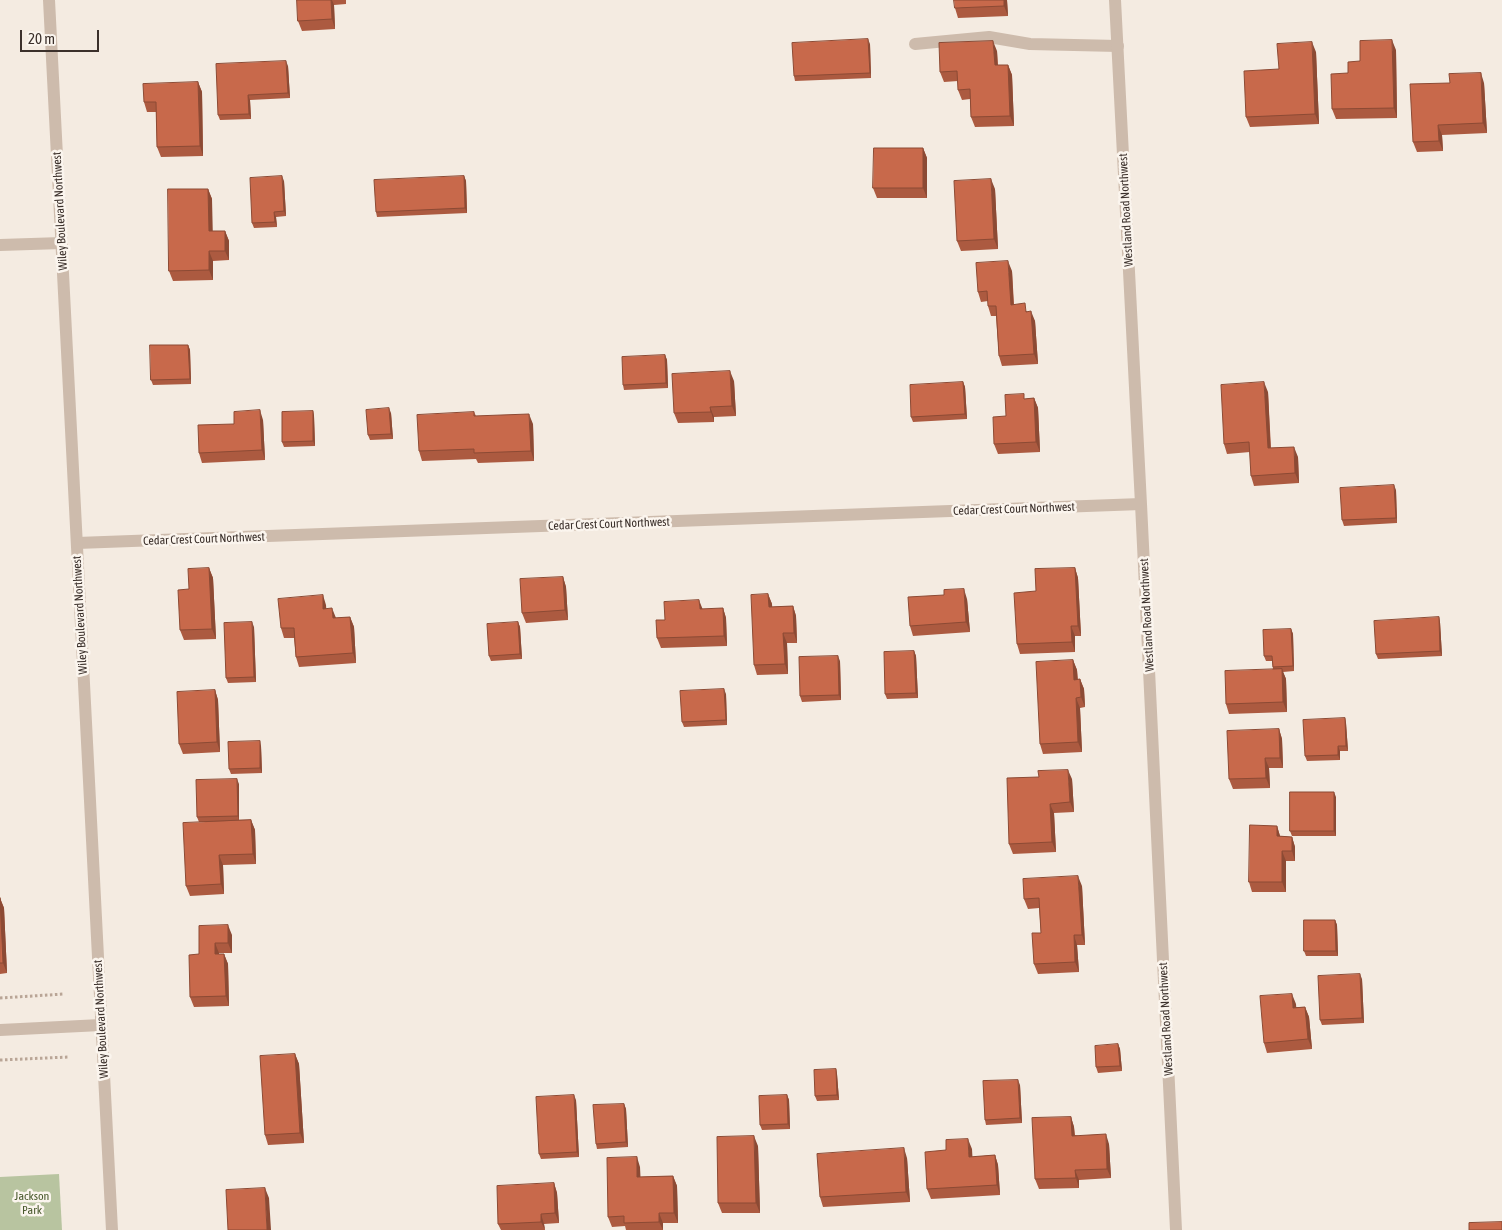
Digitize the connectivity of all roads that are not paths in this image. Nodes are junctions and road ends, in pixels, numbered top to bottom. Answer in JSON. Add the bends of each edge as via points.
{"nodes":[{"id":1,"x":49,"y":0,"type":"edge"},
{"id":2,"x":1115,"y":0,"type":"edge"},
{"id":3,"x":915,"y":44,"type":"dead end"},
{"id":4,"x":1118,"y":46,"type":"junction"},
{"id":5,"x":62,"y":243,"type":"junction"},
{"id":6,"x":0,"y":245,"type":"edge"},
{"id":7,"x":1141,"y":504,"type":"junction"},
{"id":8,"x":77,"y":544,"type":"junction"},
{"id":9,"x":101,"y":1025,"type":"junction"},
{"id":10,"x":0,"y":1030,"type":"edge"},
{"id":11,"x":112,"y":1230,"type":"edge"},
{"id":12,"x":1176,"y":1230,"type":"edge"}],
"edges":[{"from":1,"to":5,"type":"street","name":"Wiley Boulevard Northwest"},
{"from":2,"to":4,"type":"street","name":"Westland Road Northwest"},
{"from":3,"to":4,"type":"street","via":[[989,37],[1030,44]]},
{"from":4,"to":7,"type":"street","name":"Westland Road Northwest"},
{"from":5,"to":6,"type":"street"},
{"from":5,"to":8,"type":"street","name":"Wiley Boulevard Northwest"},
{"from":7,"to":8,"type":"street","name":"Cedar Crest Court Northwest"},
{"from":7,"to":12,"type":"street","name":"Westland Road Northwest"},
{"from":8,"to":9,"type":"street","name":"Wiley Boulevard Northwest"},
{"from":9,"to":10,"type":"street"},
{"from":9,"to":11,"type":"street","name":"Wiley Boulevard Northwest"}]}
